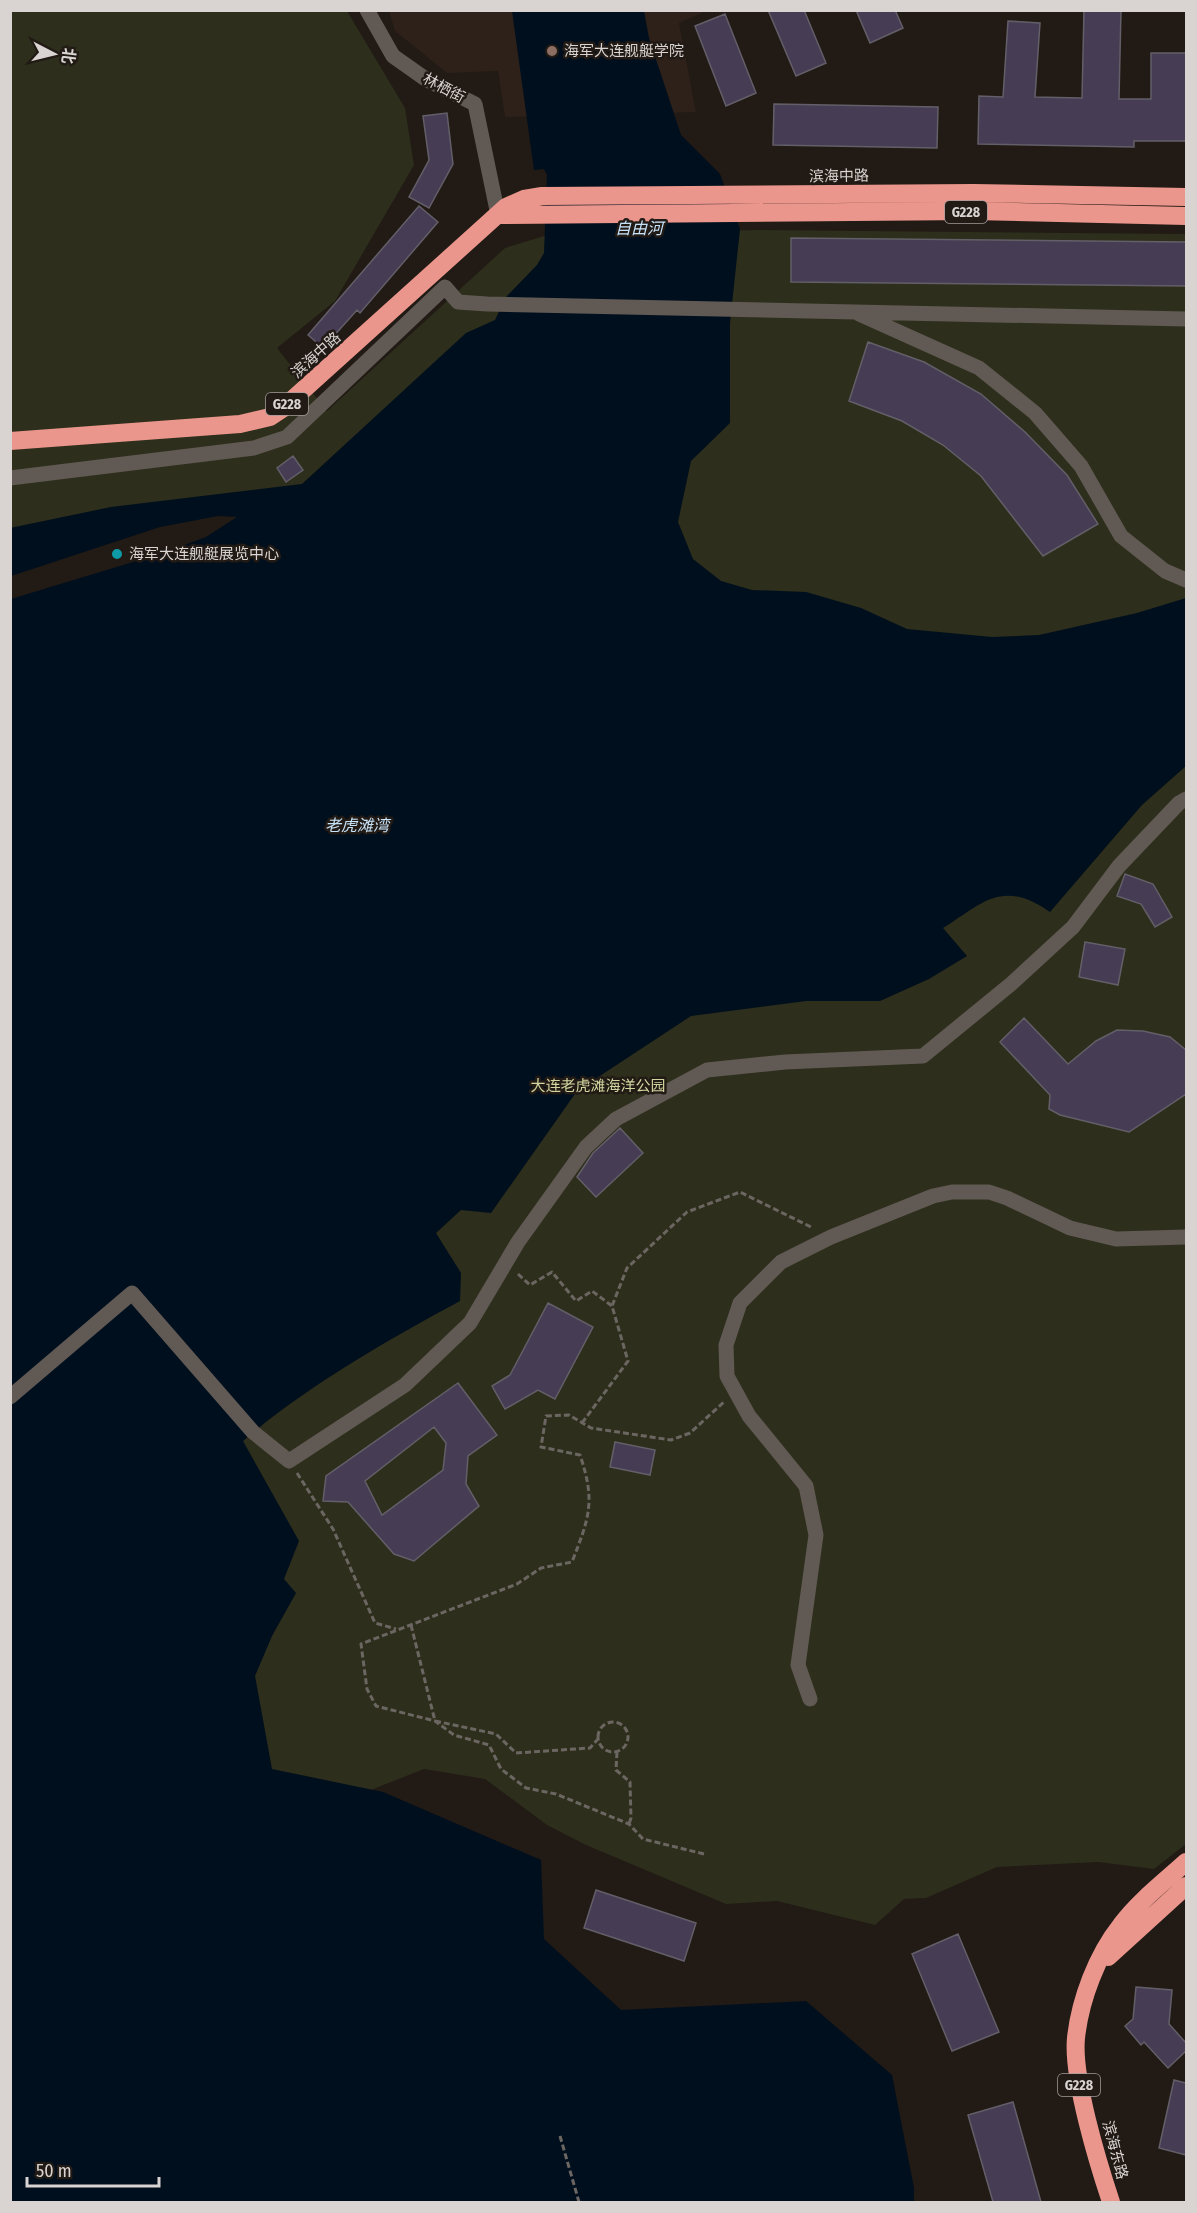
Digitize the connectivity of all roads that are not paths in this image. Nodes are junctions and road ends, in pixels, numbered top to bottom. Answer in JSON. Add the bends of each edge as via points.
{"nodes":[{"id":1,"x":367,"y":10,"type":"edge"},
{"id":2,"x":1186,"y":197,"type":"edge"},
{"id":3,"x":498,"y":215,"type":"junction"},
{"id":4,"x":1186,"y":216,"type":"edge"},
{"id":5,"x":850,"y":310,"type":"junction"},
{"id":6,"x":1186,"y":319,"type":"edge"},
{"id":7,"x":10,"y":441,"type":"edge"},
{"id":8,"x":10,"y":478,"type":"edge"},
{"id":9,"x":1186,"y":580,"type":"edge"},
{"id":10,"x":1186,"y":799,"type":"edge"},
{"id":11,"x":1186,"y":1238,"type":"edge"},
{"id":12,"x":10,"y":1397,"type":"edge"},
{"id":13,"x":810,"y":1699,"type":"dead end"},
{"id":14,"x":1186,"y":1862,"type":"edge"},
{"id":15,"x":1186,"y":1886,"type":"edge"},
{"id":16,"x":1097,"y":1966,"type":"junction"},
{"id":17,"x":1111,"y":2202,"type":"edge"}],
"edges":[{"from":1,"to":3,"type":"street","name":"林栖街","via":[[393,56],[427,80],[475,104]]},
{"from":2,"to":3,"type":"highway","name":"滨海中路","number":"G228","via":[[974,193],[542,196],[514,203]]},
{"from":3,"to":4,"type":"highway","number":"G228","via":[[973,212]]},
{"from":3,"to":7,"type":"highway","name":"滨海中路","number":"G228","via":[[270,417],[240,424]]},
{"from":5,"to":6,"type":"street"},
{"from":5,"to":8,"type":"street","via":[[487,304],[458,302],[445,287],[286,437],[254,448]]},
{"from":5,"to":9,"type":"street","via":[[979,368],[1035,413],[1081,466],[1120,536],[1165,571]]},
{"from":10,"to":12,"type":"street","via":[[1119,866],[1073,927],[923,1056],[706,1070],[616,1119],[586,1147],[532,1223],[470,1323],[405,1386],[290,1461],[253,1432],[132,1293]]},
{"from":11,"to":13,"type":"street","via":[[1139,1241],[1094,1235],[1007,1198],[972,1190],[933,1196],[831,1237],[781,1262],[741,1303],[726,1345],[727,1376],[749,1416],[806,1486],[816,1535],[798,1665]]},
{"from":14,"to":16,"type":"highway","name":"滨海东路","number":"G228","via":[[1132,1912]]},
{"from":15,"to":16,"type":"highway","name":"滨海东路","number":"G228"},
{"from":16,"to":17,"type":"highway","name":"滨海东路","number":"G228","via":[[1080,2016],[1076,2060],[1078,2082]]}]}
